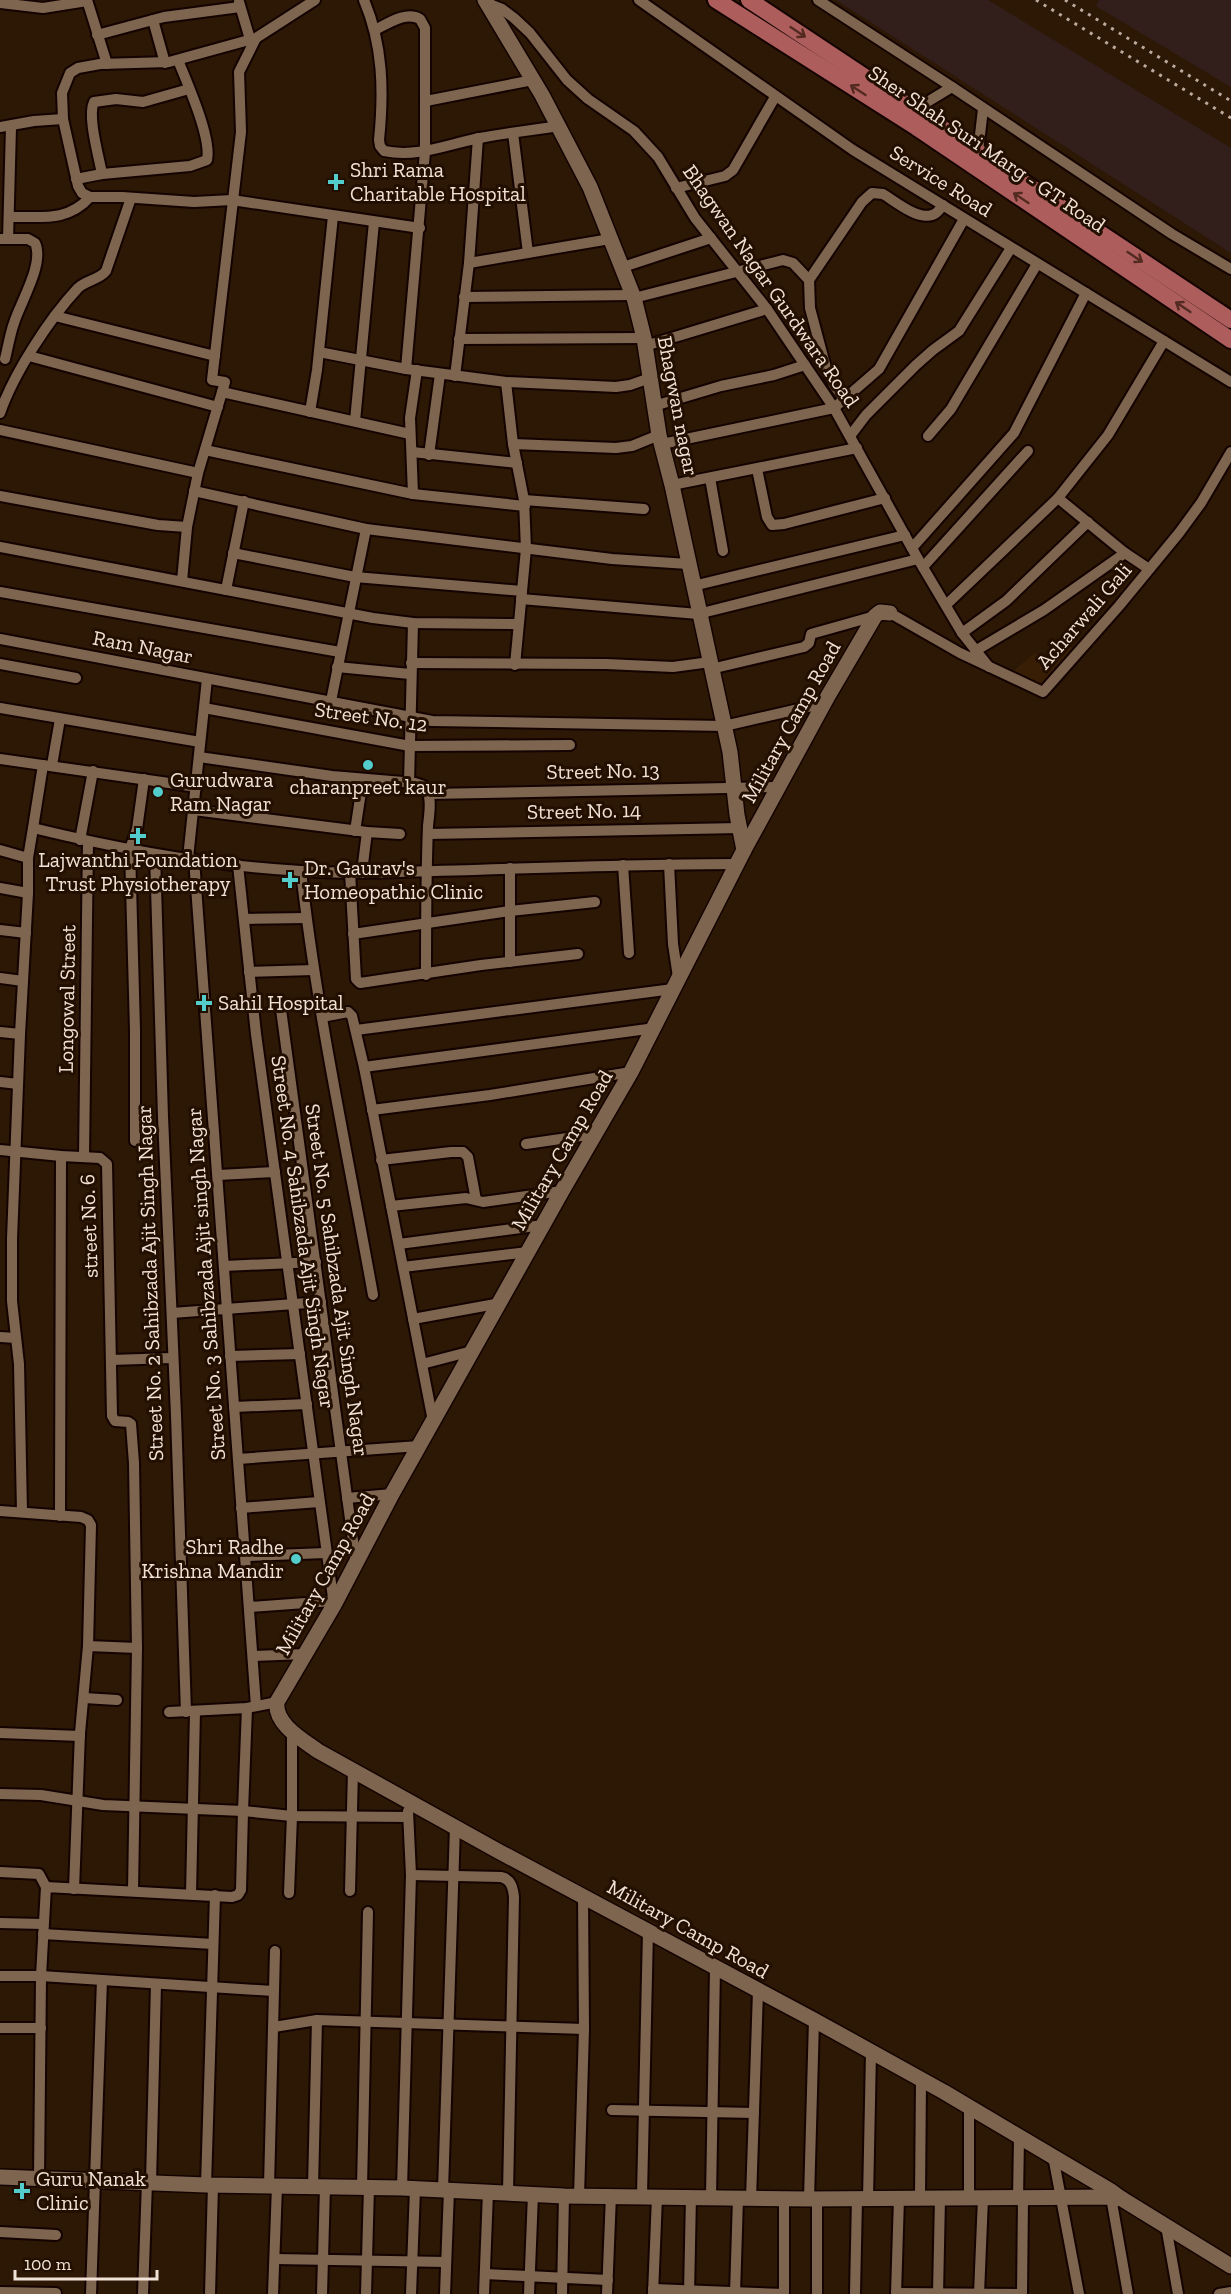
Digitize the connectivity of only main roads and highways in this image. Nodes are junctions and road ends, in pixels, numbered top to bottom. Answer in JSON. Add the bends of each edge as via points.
{"nodes":[{"id":1,"x":717,"y":0,"type":"edge"},
{"id":2,"x":749,"y":0,"type":"edge"},
{"id":3,"x":1231,"y":320,"type":"edge"},
{"id":4,"x":1231,"y":340,"type":"edge"}],
"edges":[{"from":4,"to":1,"type":"main road","name":"Sher Shah Suri Marg - GT Road","one_way":true,"via":[[916,127]]},
{"from":2,"to":3,"type":"main road","name":"Sher Shah Suri Marg - GT Road","one_way":true}]}
